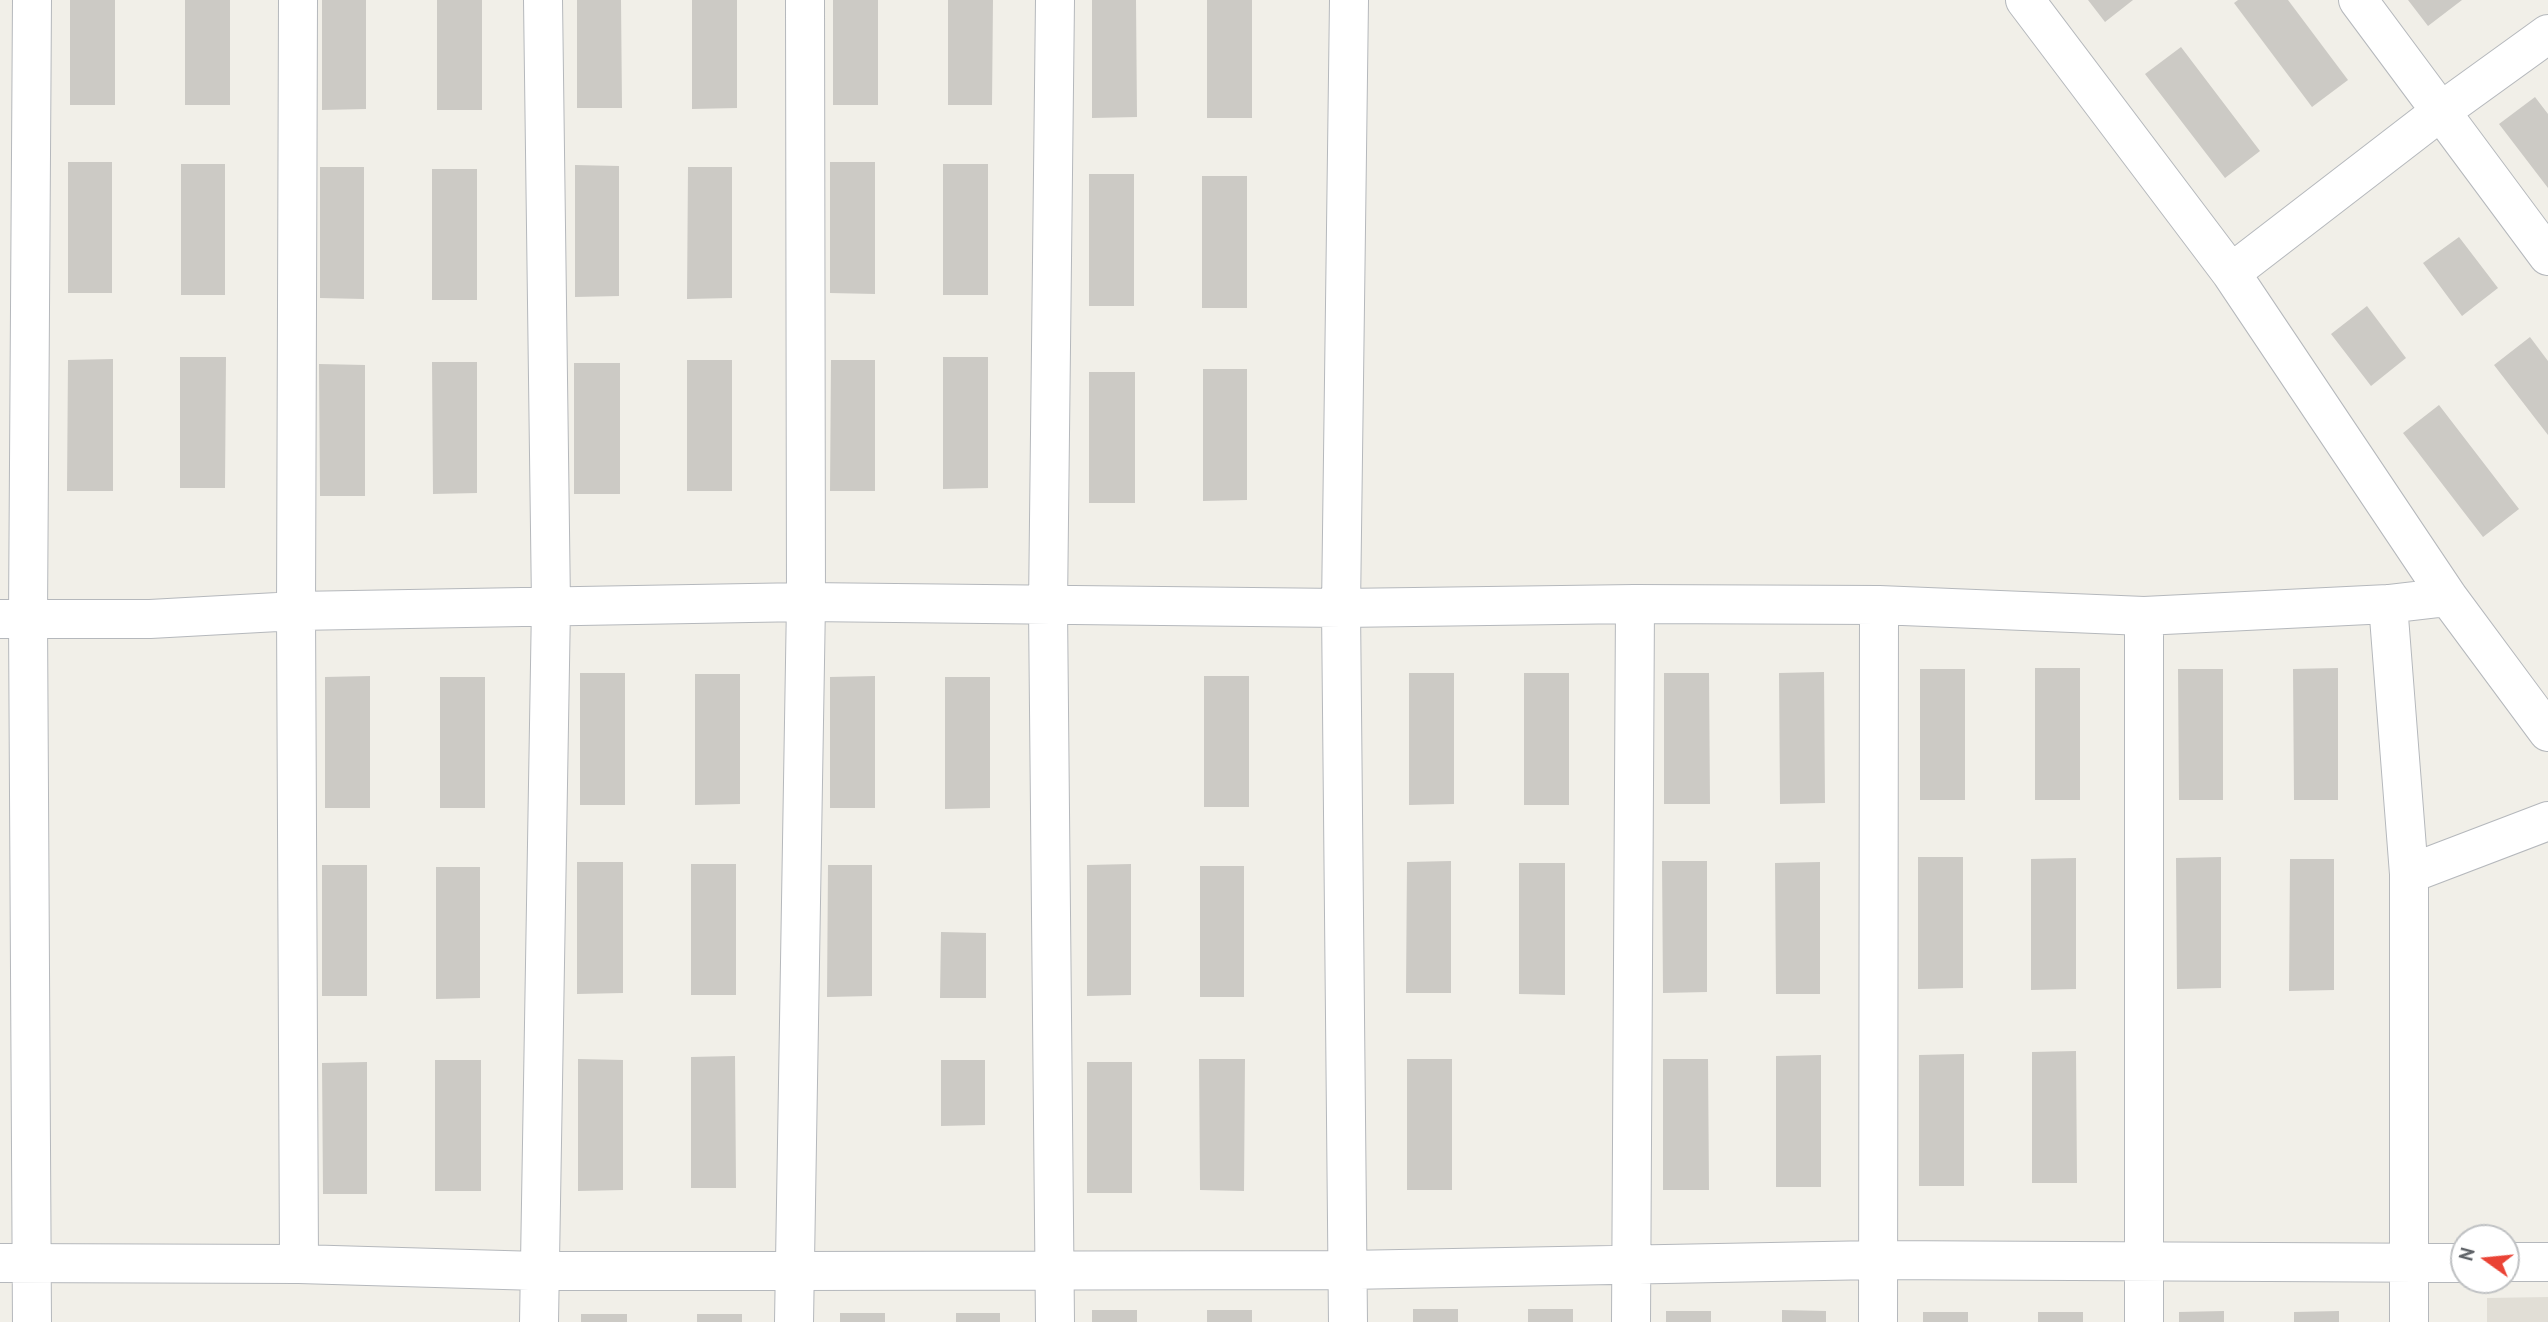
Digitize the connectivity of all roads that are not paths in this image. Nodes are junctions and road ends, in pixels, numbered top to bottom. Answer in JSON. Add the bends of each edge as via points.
{"nodes":[{"id":1,"x":32,"y":0,"type":"edge"},
{"id":2,"x":298,"y":0,"type":"edge"},
{"id":3,"x":543,"y":0,"type":"edge"},
{"id":4,"x":805,"y":0,"type":"edge"},
{"id":5,"x":1055,"y":0,"type":"edge"},
{"id":6,"x":1349,"y":0,"type":"edge"},
{"id":7,"x":2025,"y":0,"type":"edge"},
{"id":8,"x":2358,"y":0,"type":"edge"},
{"id":9,"x":2548,"y":34,"type":"edge"},
{"id":10,"x":2440,"y":112,"type":"junction"},
{"id":11,"x":2548,"y":256,"type":"edge"},
{"id":12,"x":2231,"y":273,"type":"junction"},
{"id":13,"x":2448,"y":597,"type":"junction"},
{"id":14,"x":806,"y":602,"type":"junction"},
{"id":15,"x":1635,"y":604,"type":"junction"},
{"id":16,"x":2388,"y":604,"type":"junction"},
{"id":17,"x":1879,"y":605,"type":"junction"},
{"id":18,"x":551,"y":606,"type":"junction"},
{"id":19,"x":1048,"y":607,"type":"junction"},
{"id":20,"x":1341,"y":608,"type":"junction"},
{"id":21,"x":296,"y":611,"type":"junction"},
{"id":22,"x":2144,"y":615,"type":"junction"},
{"id":23,"x":14,"y":618,"type":"edge"},
{"id":24,"x":2548,"y":732,"type":"edge"},
{"id":25,"x":2548,"y":821,"type":"edge"},
{"id":26,"x":2409,"y":874,"type":"junction"},
{"id":27,"x":1877,"y":1260,"type":"junction"},
{"id":28,"x":2145,"y":1261,"type":"junction"},
{"id":29,"x":16,"y":1262,"type":"edge"},
{"id":30,"x":2520,"y":1262,"type":"edge"},
{"id":31,"x":2548,"y":1262,"type":"edge"},
{"id":32,"x":2409,"y":1263,"type":"junction"},
{"id":33,"x":2450,"y":1263,"type":"edge"},
{"id":34,"x":299,"y":1264,"type":"junction"},
{"id":35,"x":1632,"y":1266,"type":"junction"},
{"id":36,"x":1055,"y":1269,"type":"junction"},
{"id":37,"x":1347,"y":1270,"type":"junction"},
{"id":38,"x":538,"y":1271,"type":"junction"},
{"id":39,"x":794,"y":1271,"type":"junction"},
{"id":40,"x":32,"y":1322,"type":"edge"},
{"id":41,"x":539,"y":1322,"type":"edge"},
{"id":42,"x":794,"y":1322,"type":"edge"},
{"id":43,"x":1055,"y":1322,"type":"edge"},
{"id":44,"x":1348,"y":1322,"type":"edge"},
{"id":45,"x":1631,"y":1322,"type":"edge"},
{"id":46,"x":1878,"y":1322,"type":"edge"},
{"id":47,"x":2144,"y":1322,"type":"edge"},
{"id":48,"x":2409,"y":1322,"type":"edge"}],
"edges":[{"from":1,"to":23,"type":"street"},
{"from":2,"to":21,"type":"street"},
{"from":3,"to":18,"type":"street"},
{"from":4,"to":14,"type":"street"},
{"from":5,"to":19,"type":"street"},
{"from":6,"to":20,"type":"street"},
{"from":7,"to":12,"type":"street"},
{"from":8,"to":10,"type":"street"},
{"from":9,"to":10,"type":"street"},
{"from":10,"to":11,"type":"street"},
{"from":10,"to":12,"type":"street"},
{"from":12,"to":13,"type":"street"},
{"from":13,"to":16,"type":"street"},
{"from":13,"to":24,"type":"street"},
{"from":14,"to":18,"type":"street"},
{"from":14,"to":19,"type":"street"},
{"from":14,"to":39,"type":"street"},
{"from":15,"to":17,"type":"street"},
{"from":15,"to":20,"type":"street"},
{"from":15,"to":35,"type":"street"},
{"from":16,"to":22,"type":"street"},
{"from":16,"to":26,"type":"street"},
{"from":17,"to":22,"type":"street"},
{"from":17,"to":27,"type":"street"},
{"from":18,"to":21,"type":"street"},
{"from":18,"to":38,"type":"street"},
{"from":19,"to":20,"type":"street"},
{"from":19,"to":36,"type":"street"},
{"from":20,"to":37,"type":"street"},
{"from":21,"to":23,"type":"street","via":[[150,619]]},
{"from":21,"to":34,"type":"street"},
{"from":22,"to":28,"type":"street"},
{"from":23,"to":29,"type":"street"},
{"from":25,"to":26,"type":"street"},
{"from":26,"to":32,"type":"street"},
{"from":27,"to":28,"type":"street"},
{"from":27,"to":35,"type":"street"},
{"from":27,"to":46,"type":"street"},
{"from":28,"to":32,"type":"street"},
{"from":28,"to":47,"type":"street"},
{"from":29,"to":34,"type":"street"},
{"from":29,"to":40,"type":"street"},
{"from":30,"to":31,"type":"street"},
{"from":32,"to":33,"type":"street"},
{"from":32,"to":48,"type":"street"},
{"from":34,"to":38,"type":"street"},
{"from":35,"to":37,"type":"street"},
{"from":35,"to":45,"type":"street"},
{"from":36,"to":37,"type":"street"},
{"from":36,"to":39,"type":"street"},
{"from":36,"to":43,"type":"street"},
{"from":37,"to":44,"type":"street"},
{"from":38,"to":39,"type":"street"},
{"from":38,"to":41,"type":"street"},
{"from":39,"to":42,"type":"street"}]}
